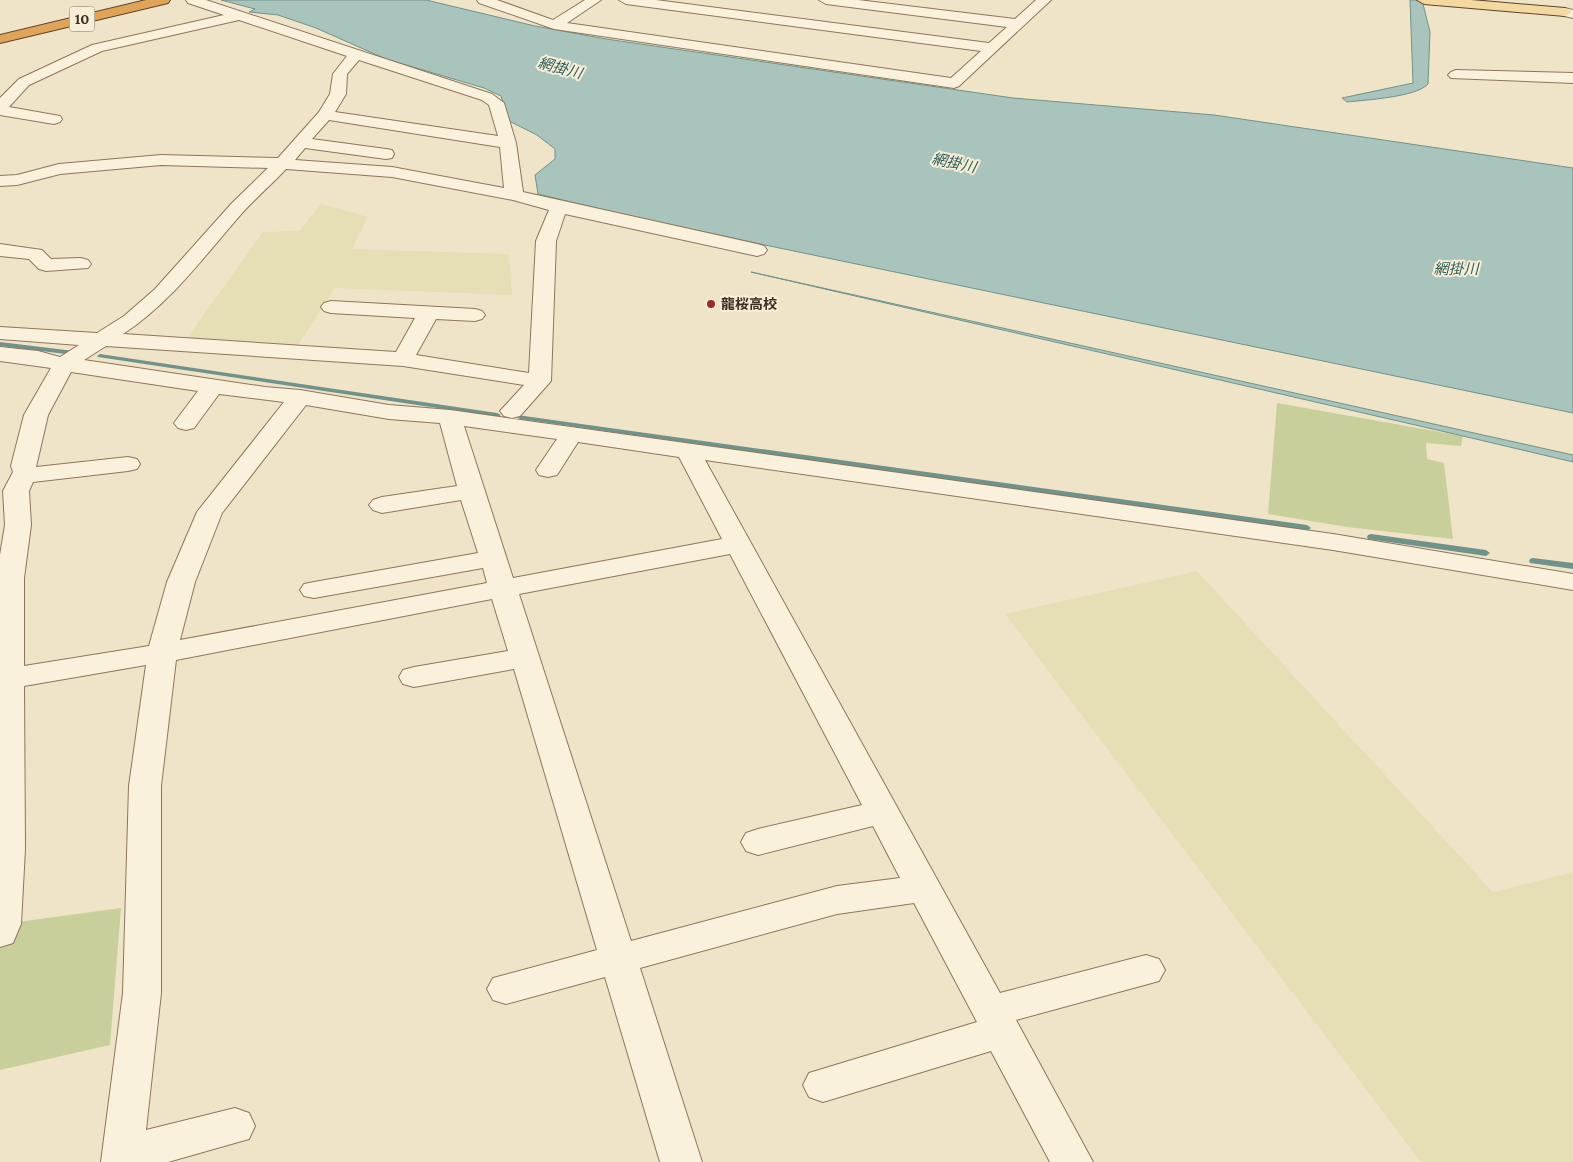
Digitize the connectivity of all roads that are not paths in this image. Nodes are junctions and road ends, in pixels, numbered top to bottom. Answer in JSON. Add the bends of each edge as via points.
{"nodes":[{"id":1,"x":163,"y":0,"type":"edge"},
{"id":2,"x":193,"y":0,"type":"edge"},
{"id":3,"x":484,"y":0,"type":"edge"},
{"id":4,"x":594,"y":0,"type":"edge"},
{"id":5,"x":626,"y":0,"type":"edge"},
{"id":6,"x":826,"y":0,"type":"edge"},
{"id":7,"x":958,"y":0,"type":"edge"},
{"id":8,"x":1044,"y":0,"type":"edge"},
{"id":9,"x":1424,"y":0,"type":"edge"},
{"id":10,"x":1430,"y":0,"type":"edge"},
{"id":11,"x":858,"y":2,"type":"edge"},
{"id":12,"x":679,"y":3,"type":"edge"},
{"id":13,"x":538,"y":4,"type":"dead end"},
{"id":14,"x":764,"y":5,"type":"dead end"},
{"id":15,"x":1570,"y":12,"type":"edge"},
{"id":16,"x":521,"y":13,"type":"junction"},
{"id":17,"x":241,"y":14,"type":"junction"},
{"id":18,"x":941,"y":15,"type":"junction"},
{"id":19,"x":749,"y":16,"type":"junction"},
{"id":20,"x":1018,"y":24,"type":"junction"},
{"id":21,"x":554,"y":25,"type":"junction"},
{"id":22,"x":826,"y":26,"type":"junction"},
{"id":23,"x":913,"y":38,"type":"junction"},
{"id":24,"x":0,"y":39,"type":"edge"},
{"id":25,"x":993,"y":48,"type":"junction"},
{"id":26,"x":356,"y":54,"type":"junction"},
{"id":27,"x":1456,"y":74,"type":"dead end"},
{"id":28,"x":1573,"y":78,"type":"edge"},
{"id":29,"x":8,"y":81,"type":"dead end"},
{"id":30,"x":24,"y":82,"type":"junction"},
{"id":31,"x":0,"y":109,"type":"edge"},
{"id":32,"x":326,"y":115,"type":"junction"},
{"id":33,"x":54,"y":119,"type":"dead end"},
{"id":34,"x":301,"y":143,"type":"junction"},
{"id":35,"x":508,"y":143,"type":"junction"},
{"id":36,"x":400,"y":161,"type":"junction"},
{"id":37,"x":283,"y":163,"type":"junction"},
{"id":38,"x":0,"y":180,"type":"edge"},
{"id":39,"x":514,"y":195,"type":"junction"},
{"id":40,"x":560,"y":208,"type":"junction"},
{"id":41,"x":0,"y":250,"type":"edge"},
{"id":42,"x":757,"y":250,"type":"dead end"},
{"id":43,"x":81,"y":264,"type":"dead end"},
{"id":44,"x":331,"y":306,"type":"dead end"},
{"id":45,"x":429,"y":312,"type":"junction"},
{"id":46,"x":474,"y":315,"type":"dead end"},
{"id":47,"x":0,"y":333,"type":"edge"},
{"id":48,"x":103,"y":339,"type":"junction"},
{"id":49,"x":0,"y":354,"type":"edge"},
{"id":50,"x":403,"y":359,"type":"junction"},
{"id":51,"x":64,"y":364,"type":"junction"},
{"id":52,"x":540,"y":382,"type":"junction"},
{"id":53,"x":213,"y":386,"type":"junction"},
{"id":54,"x":300,"y":397,"type":"junction"},
{"id":55,"x":512,"y":411,"type":"dead end"},
{"id":56,"x":450,"y":417,"type":"junction"},
{"id":57,"x":186,"y":423,"type":"dead end"},
{"id":58,"x":572,"y":434,"type":"junction"},
{"id":59,"x":688,"y":451,"type":"junction"},
{"id":60,"x":128,"y":464,"type":"dead end"},
{"id":61,"x":548,"y":470,"type":"dead end"},
{"id":62,"x":23,"y":476,"type":"junction"},
{"id":63,"x":472,"y":491,"type":"junction"},
{"id":64,"x":382,"y":505,"type":"dead end"},
{"id":65,"x":740,"y":544,"type":"junction"},
{"id":66,"x":494,"y":558,"type":"junction"},
{"id":67,"x":1573,"y":582,"type":"edge"},
{"id":68,"x":504,"y":589,"type":"junction"},
{"id":69,"x":314,"y":590,"type":"dead end"},
{"id":70,"x":162,"y":653,"type":"junction"},
{"id":71,"x":525,"y":657,"type":"junction"},
{"id":72,"x":414,"y":677,"type":"dead end"},
{"id":73,"x":5,"y":680,"type":"edge"},
{"id":74,"x":4,"y":794,"type":"edge"},
{"id":75,"x":883,"y":812,"type":"junction"},
{"id":76,"x":758,"y":842,"type":"dead end"},
{"id":77,"x":924,"y":888,"type":"junction"},
{"id":78,"x":0,"y":933,"type":"edge"},
{"id":79,"x":619,"y":959,"type":"junction"},
{"id":80,"x":1146,"y":970,"type":"dead end"},
{"id":81,"x":506,"y":988,"type":"dead end"},
{"id":82,"x":996,"y":1021,"type":"junction"},
{"id":83,"x":823,"y":1085,"type":"dead end"},
{"id":84,"x":235,"y":1126,"type":"dead end"},
{"id":85,"x":122,"y":1158,"type":"edge"},
{"id":86,"x":681,"y":1162,"type":"edge"},
{"id":87,"x":1072,"y":1162,"type":"edge"}],
"edges":[{"from":1,"to":24,"type":"highway","number":"10"},
{"from":2,"to":17,"type":"street"},
{"from":3,"to":16,"type":"street"},
{"from":4,"to":21,"type":"street"},
{"from":5,"to":12,"type":"street"},
{"from":6,"to":11,"type":"street"},
{"from":7,"to":18,"type":"street"},
{"from":8,"to":20,"type":"street"},
{"from":9,"to":10,"type":"main road"},
{"from":10,"to":15,"type":"main road"},
{"from":11,"to":18,"type":"street"},
{"from":11,"to":22,"type":"street"},
{"from":12,"to":19,"type":"street"},
{"from":13,"to":16,"type":"street"},
{"from":14,"to":19,"type":"street"},
{"from":16,"to":21,"type":"street"},
{"from":17,"to":26,"type":"street"},
{"from":17,"to":30,"type":"street","via":[[97,48]]},
{"from":18,"to":20,"type":"street"},
{"from":18,"to":23,"type":"street"},
{"from":19,"to":22,"type":"street"},
{"from":20,"to":25,"type":"street"},
{"from":21,"to":25,"type":"street","via":[[954,83]]},
{"from":22,"to":23,"type":"street"},
{"from":23,"to":25,"type":"street"},
{"from":26,"to":32,"type":"street","via":[[340,74],[338,94]]},
{"from":26,"to":35,"type":"street","via":[[488,97],[496,103]]},
{"from":27,"to":28,"type":"street"},
{"from":29,"to":30,"type":"street"},
{"from":30,"to":31,"type":"street"},
{"from":31,"to":33,"type":"street"},
{"from":32,"to":34,"type":"street"},
{"from":32,"to":35,"type":"street"},
{"from":34,"to":36,"type":"street"},
{"from":34,"to":37,"type":"street"},
{"from":35,"to":39,"type":"street"},
{"from":36,"to":37,"type":"street"},
{"from":36,"to":39,"type":"street"},
{"from":37,"to":38,"type":"street","via":[[161,160],[59,168],[17,180]]},
{"from":37,"to":48,"type":"street","via":[[238,207],[162,293]]},
{"from":39,"to":40,"type":"street"},
{"from":40,"to":42,"type":"street"},
{"from":40,"to":52,"type":"street","via":[[546,241]]},
{"from":41,"to":43,"type":"street","via":[[35,254],[46,265]]},
{"from":44,"to":45,"type":"street"},
{"from":45,"to":46,"type":"street"},
{"from":45,"to":50,"type":"street"},
{"from":47,"to":48,"type":"street"},
{"from":48,"to":50,"type":"street"},
{"from":48,"to":51,"type":"street"},
{"from":49,"to":51,"type":"street"},
{"from":50,"to":52,"type":"street"},
{"from":51,"to":53,"type":"street"},
{"from":51,"to":62,"type":"street","via":[[36,415]]},
{"from":52,"to":55,"type":"street"},
{"from":53,"to":54,"type":"street"},
{"from":53,"to":57,"type":"street"},
{"from":54,"to":56,"type":"street","via":[[389,412]]},
{"from":54,"to":70,"type":"street","via":[[210,512],[181,582]]},
{"from":56,"to":58,"type":"street"},
{"from":56,"to":63,"type":"street"},
{"from":58,"to":59,"type":"street"},
{"from":58,"to":61,"type":"street"},
{"from":59,"to":65,"type":"street"},
{"from":59,"to":67,"type":"street","via":[[1340,534]]},
{"from":60,"to":62,"type":"street"},
{"from":62,"to":73,"type":"street","via":[[16,491],[18,526],[10,578]]},
{"from":63,"to":64,"type":"street"},
{"from":63,"to":66,"type":"street"},
{"from":65,"to":68,"type":"street"},
{"from":65,"to":75,"type":"street"},
{"from":66,"to":68,"type":"street"},
{"from":66,"to":69,"type":"street"},
{"from":68,"to":70,"type":"street"},
{"from":68,"to":71,"type":"street"},
{"from":70,"to":73,"type":"street"},
{"from":70,"to":85,"type":"street","via":[[145,786],[142,994]]},
{"from":71,"to":72,"type":"street"},
{"from":71,"to":79,"type":"street"},
{"from":73,"to":74,"type":"street"},
{"from":74,"to":78,"type":"street","via":[[8,849]]},
{"from":75,"to":76,"type":"street"},
{"from":75,"to":77,"type":"street"},
{"from":77,"to":79,"type":"street","via":[[837,900]]},
{"from":77,"to":82,"type":"street"},
{"from":79,"to":81,"type":"street"},
{"from":79,"to":86,"type":"street"},
{"from":80,"to":82,"type":"street"},
{"from":82,"to":83,"type":"street"},
{"from":82,"to":87,"type":"street"},
{"from":84,"to":85,"type":"street"}]}
